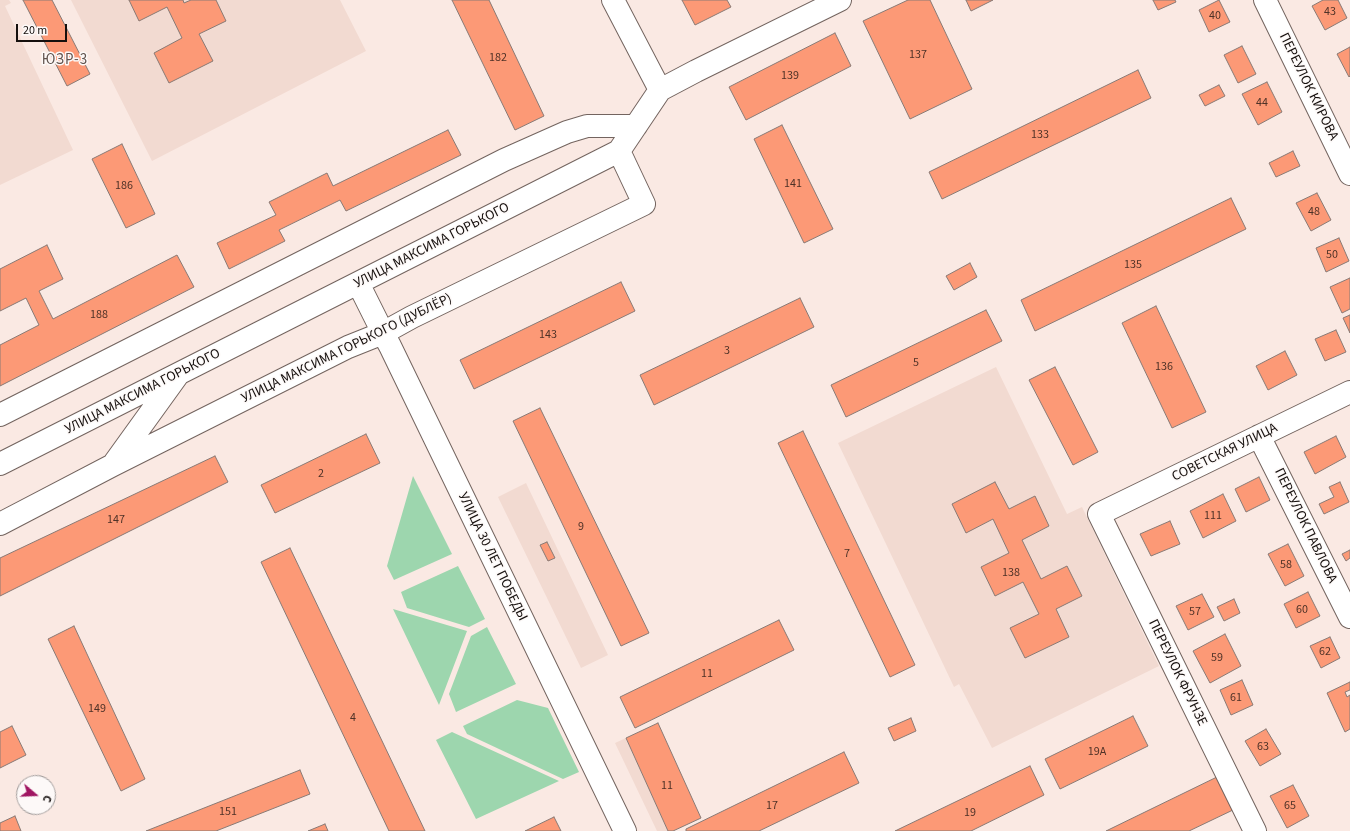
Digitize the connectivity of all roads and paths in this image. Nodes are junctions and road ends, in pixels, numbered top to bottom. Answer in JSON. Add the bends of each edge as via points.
{"nodes":[{"id":1,"x":613,"y":0,"type":"edge"},
{"id":2,"x":840,"y":0,"type":"edge"},
{"id":3,"x":1265,"y":0,"type":"edge"},
{"id":4,"x":660,"y":90,"type":"junction"},
{"id":5,"x":636,"y":126,"type":"junction"},
{"id":6,"x":619,"y":151,"type":"junction"},
{"id":7,"x":1350,"y":174,"type":"edge"},
{"id":8,"x":358,"y":283,"type":"junction"},
{"id":9,"x":383,"y":333,"type":"junction"},
{"id":10,"x":178,"y":374,"type":"junction"},
{"id":11,"x":1350,"y":392,"type":"edge"},
{"id":12,"x":0,"y":416,"type":"edge"},
{"id":13,"x":1263,"y":442,"type":"junction"},
{"id":14,"x":0,"y":464,"type":"edge"},
{"id":15,"x":113,"y":465,"type":"junction"},
{"id":16,"x":1099,"y":514,"type":"joint"},
{"id":17,"x":0,"y":524,"type":"edge"},
{"id":18,"x":1350,"y":617,"type":"edge"},
{"id":19,"x":625,"y":831,"type":"edge"},
{"id":20,"x":1255,"y":831,"type":"edge"}],
"edges":[{"from":1,"to":4,"type":"street"},
{"from":2,"to":4,"type":"street","name":"УЛИЦА МАКСИМА ГОРЬКОГО"},
{"from":3,"to":7,"type":"street","name":"ПЕРЕУЛОК КИРОВА"},
{"from":4,"to":5,"type":"street","name":"УЛИЦА МАКСИМА ГОРЬКОГО"},
{"from":5,"to":6,"type":"street","name":"УЛИЦА МАКСИМА ГОРЬКОГО"},
{"from":5,"to":12,"type":"street","via":[[587,126],[566,132],[504,160]]},
{"from":6,"to":8,"type":"street","name":"УЛИЦА МАКСИМА ГОРЬКОГО"},
{"from":6,"to":9,"type":"street","name":"УЛИЦА МАКСИМА ГОРЬКОГО (ДУБЛЁР)","via":[[644,204]]},
{"from":8,"to":9,"type":"street","name":"УЛИЦА 30 ЛЕТ ПОБЕДЫ"},
{"from":8,"to":10,"type":"street","name":"УЛИЦА МАКСИМА ГОРЬКОГО"},
{"from":9,"to":15,"type":"street","name":"УЛИЦА МАКСИМА ГОРЬКОГО (ДУБЛЁР)","via":[[348,347]]},
{"from":9,"to":19,"type":"street","name":"УЛИЦА 30 ЛЕТ ПОБЕДЫ"},
{"from":10,"to":14,"type":"street","name":"УЛИЦА МАКСИМА ГОРЬКОГО"},
{"from":10,"to":15,"type":"street"},
{"from":11,"to":13,"type":"street","name":"СОВЕТСКАЯ УЛИЦА"},
{"from":13,"to":16,"type":"street","name":"СОВЕТСКАЯ УЛИЦА"},
{"from":13,"to":18,"type":"street","name":"ПЕРЕУЛОК ПАВЛОВА"},
{"from":15,"to":17,"type":"street","name":"УЛИЦА МАКСИМА ГОРЬКОГО (ДУБЛЁР)"},
{"from":16,"to":20,"type":"street","name":"ПЕРЕУЛОК ФРУНЗЕ"}]}
